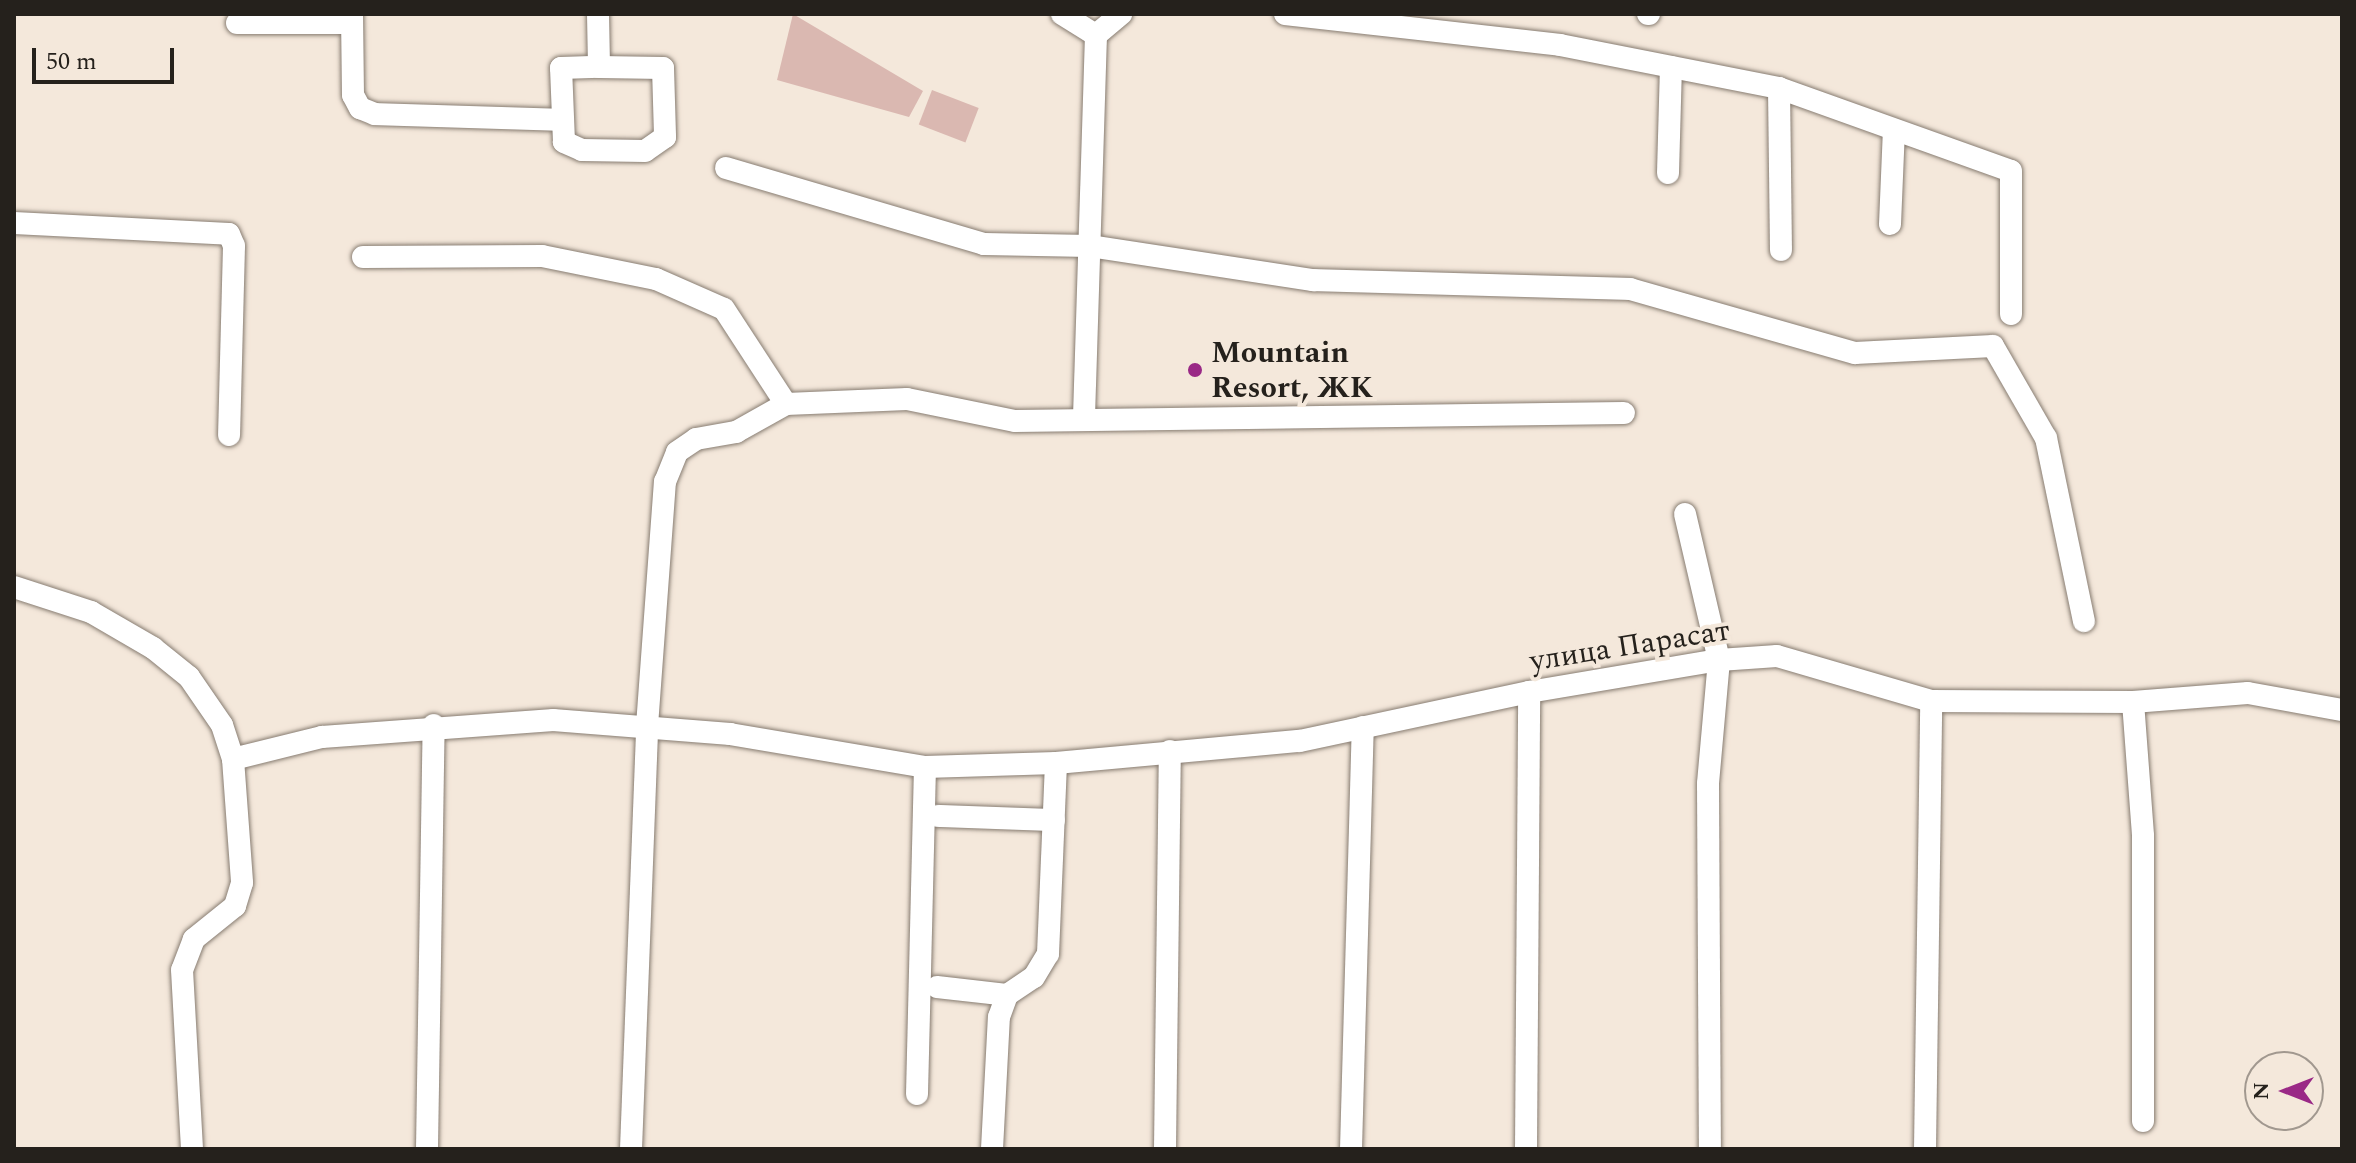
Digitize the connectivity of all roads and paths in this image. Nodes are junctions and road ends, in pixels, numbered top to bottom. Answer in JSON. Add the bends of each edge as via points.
{"nodes":[{"id":1,"x":598,"y":14,"type":"edge"},
{"id":2,"x":1062,"y":14,"type":"edge"},
{"id":3,"x":1121,"y":14,"type":"edge"},
{"id":4,"x":1285,"y":14,"type":"edge"},
{"id":5,"x":352,"y":18,"type":"edge"},
{"id":6,"x":237,"y":23,"type":"dead end"},
{"id":7,"x":1096,"y":35,"type":"junction"},
{"id":8,"x":599,"y":67,"type":"junction"},
{"id":9,"x":1671,"y":67,"type":"junction"},
{"id":10,"x":1779,"y":88,"type":"junction"},
{"id":11,"x":563,"y":120,"type":"junction"},
{"id":12,"x":1894,"y":130,"type":"junction"},
{"id":13,"x":726,"y":168,"type":"dead end"},
{"id":14,"x":1668,"y":173,"type":"dead end"},
{"id":15,"x":14,"y":223,"type":"edge"},
{"id":16,"x":1890,"y":224,"type":"dead end"},
{"id":17,"x":1090,"y":246,"type":"junction"},
{"id":18,"x":1781,"y":250,"type":"dead end"},
{"id":19,"x":363,"y":257,"type":"dead end"},
{"id":20,"x":2011,"y":314,"type":"dead end"},
{"id":21,"x":786,"y":404,"type":"junction"},
{"id":22,"x":1624,"y":413,"type":"dead end"},
{"id":23,"x":1084,"y":420,"type":"junction"},
{"id":24,"x":229,"y":435,"type":"dead end"},
{"id":25,"x":1685,"y":514,"type":"dead end"},
{"id":26,"x":14,"y":587,"type":"edge"},
{"id":27,"x":2084,"y":621,"type":"dead end"},
{"id":28,"x":1719,"y":660,"type":"junction"},
{"id":29,"x":1529,"y":692,"type":"junction"},
{"id":30,"x":1931,"y":701,"type":"junction"},
{"id":31,"x":2133,"y":702,"type":"junction"},
{"id":32,"x":2342,"y":710,"type":"edge"},
{"id":33,"x":434,"y":725,"type":"junction"},
{"id":34,"x":647,"y":726,"type":"junction"},
{"id":35,"x":1363,"y":727,"type":"junction"},
{"id":36,"x":1170,"y":751,"type":"junction"},
{"id":37,"x":233,"y":759,"type":"junction"},
{"id":38,"x":1056,"y":763,"type":"junction"},
{"id":39,"x":925,"y":767,"type":"junction"},
{"id":40,"x":938,"y":816,"type":"dead end"},
{"id":41,"x":1054,"y":820,"type":"junction"},
{"id":42,"x":937,"y":987,"type":"dead end"},
{"id":43,"x":1007,"y":995,"type":"junction"},
{"id":44,"x":917,"y":1094,"type":"dead end"},
{"id":45,"x":2143,"y":1121,"type":"dead end"},
{"id":46,"x":192,"y":1149,"type":"edge"},
{"id":47,"x":427,"y":1149,"type":"edge"},
{"id":48,"x":631,"y":1149,"type":"edge"},
{"id":49,"x":992,"y":1149,"type":"edge"},
{"id":50,"x":1165,"y":1149,"type":"edge"},
{"id":51,"x":1351,"y":1149,"type":"edge"},
{"id":52,"x":1526,"y":1149,"type":"edge"},
{"id":53,"x":1710,"y":1149,"type":"edge"},
{"id":54,"x":1925,"y":1149,"type":"edge"}],
"edges":[{"from":1,"to":8,"type":"street"},
{"from":2,"to":7,"type":"street"},
{"from":3,"to":7,"type":"street"},
{"from":4,"to":9,"type":"street","via":[[1560,45]]},
{"from":5,"to":6,"type":"street"},
{"from":5,"to":11,"type":"street","via":[[353,95],[360,108],[375,114]]},
{"from":7,"to":17,"type":"street"},
{"from":8,"to":11,"type":"street","via":[[561,68]]},
{"from":8,"to":11,"type":"street","via":[[663,68],[665,137],[645,151],[582,150],[564,142]]},
{"from":9,"to":10,"type":"street"},
{"from":9,"to":14,"type":"street"},
{"from":10,"to":12,"type":"street"},
{"from":10,"to":18,"type":"street"},
{"from":12,"to":16,"type":"street"},
{"from":12,"to":20,"type":"street","via":[[2011,171]]},
{"from":13,"to":17,"type":"street","via":[[984,244]]},
{"from":15,"to":24,"type":"street","via":[[229,234],[234,246]]},
{"from":17,"to":23,"type":"street"},
{"from":17,"to":27,"type":"street","via":[[1313,280],[1630,289],[1855,353],[1993,346],[2046,438]]},
{"from":19,"to":21,"type":"street","via":[[542,256],[656,279],[724,309]]},
{"from":21,"to":23,"type":"street","via":[[907,399],[1015,421]]},
{"from":21,"to":34,"type":"street","via":[[736,432],[696,439],[677,452],[665,482]]},
{"from":22,"to":23,"type":"street"},
{"from":25,"to":28,"type":"street"},
{"from":26,"to":37,"type":"street","via":[[91,612],[153,648],[189,677],[222,725]]},
{"from":28,"to":29,"type":"street","name":"улица Парасат"},
{"from":28,"to":30,"type":"street","name":"улица Парасат","via":[[1777,656]]},
{"from":28,"to":53,"type":"street","via":[[1708,784]]},
{"from":29,"to":35,"type":"street","name":"улица Парасат"},
{"from":29,"to":52,"type":"street"},
{"from":30,"to":31,"type":"street","name":"улица Парасат"},
{"from":30,"to":54,"type":"street"},
{"from":31,"to":32,"type":"street","name":"улица Парасат","via":[[2248,693]]},
{"from":31,"to":45,"type":"street","via":[[2143,836]]},
{"from":33,"to":34,"type":"street","name":"улица Парасат","via":[[553,720]]},
{"from":33,"to":37,"type":"street","name":"улица Парасат","via":[[322,737]]},
{"from":33,"to":47,"type":"street"},
{"from":34,"to":39,"type":"street","name":"улица Парасат","via":[[730,734]]},
{"from":34,"to":48,"type":"street"},
{"from":35,"to":36,"type":"street","name":"улица Парасат","via":[[1300,741]]},
{"from":35,"to":51,"type":"street"},
{"from":36,"to":38,"type":"street","name":"улица Парасат"},
{"from":36,"to":50,"type":"street"},
{"from":37,"to":46,"type":"street","via":[[242,883],[235,906],[194,939],[182,970]]},
{"from":38,"to":39,"type":"street","name":"улица Парасат"},
{"from":38,"to":41,"type":"street"},
{"from":39,"to":44,"type":"street"},
{"from":40,"to":41,"type":"street"},
{"from":41,"to":43,"type":"street","via":[[1048,954],[1034,977]]},
{"from":42,"to":43,"type":"street"},
{"from":43,"to":49,"type":"street","via":[[999,1017]]}]}
